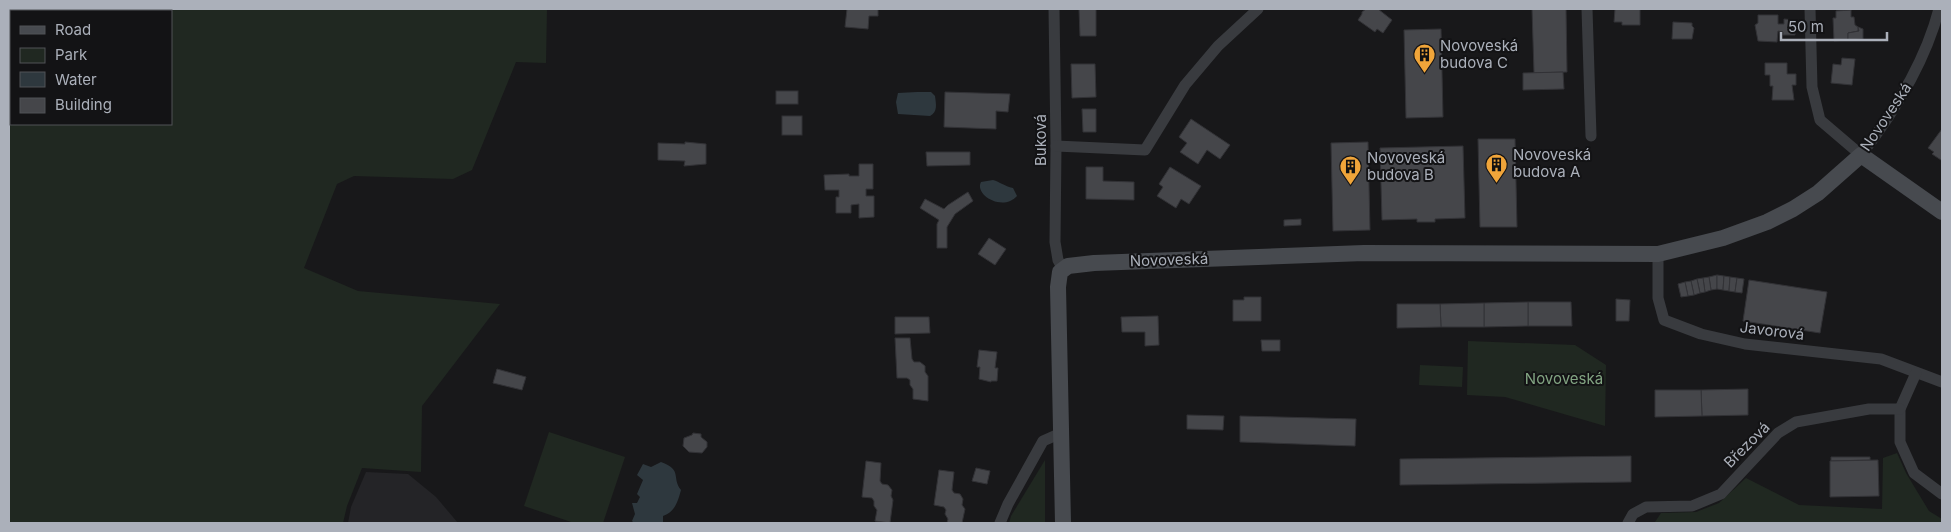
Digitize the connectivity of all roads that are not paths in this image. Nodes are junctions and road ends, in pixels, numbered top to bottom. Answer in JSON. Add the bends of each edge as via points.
{"nodes":[{"id":1,"x":1054,"y":9,"type":"edge"},
{"id":2,"x":1258,"y":9,"type":"edge"},
{"id":3,"x":1587,"y":9,"type":"edge"},
{"id":4,"x":1810,"y":9,"type":"edge"},
{"id":5,"x":1939,"y":9,"type":"edge"},
{"id":6,"x":1591,"y":136,"type":"dead end"},
{"id":7,"x":1056,"y":146,"type":"junction"},
{"id":8,"x":1861,"y":155,"type":"junction"},
{"id":9,"x":1942,"y":212,"type":"edge"},
{"id":10,"x":1658,"y":254,"type":"junction"},
{"id":11,"x":1063,"y":269,"type":"junction"},
{"id":12,"x":1916,"y":373,"type":"junction"},
{"id":13,"x":1942,"y":382,"type":"edge"},
{"id":14,"x":1900,"y":409,"type":"junction"},
{"id":15,"x":1062,"y":433,"type":"junction"},
{"id":16,"x":1942,"y":494,"type":"edge"},
{"id":17,"x":1000,"y":523,"type":"edge"},
{"id":18,"x":1063,"y":523,"type":"edge"},
{"id":19,"x":1628,"y":523,"type":"edge"}],
"edges":[{"from":1,"to":7,"type":"street","name":"Buková"},
{"from":2,"to":7,"type":"street","via":[[1218,46],[1185,85],[1145,150]]},
{"from":3,"to":6,"type":"street"},
{"from":4,"to":8,"type":"street","via":[[1812,87],[1820,120]]},
{"from":5,"to":8,"type":"street","name":"Novoveská","via":[[1918,68]]},
{"from":7,"to":11,"type":"street","name":"Buková","via":[[1056,248]]},
{"from":8,"to":9,"type":"street"},
{"from":8,"to":10,"type":"street","name":"Novoveská","via":[[1818,193],[1776,218],[1723,238]]},
{"from":10,"to":11,"type":"street","name":"Novoveská","via":[[1364,254],[1094,263]]},
{"from":10,"to":12,"type":"street","name":"Javorová","via":[[1658,298],[1664,320],[1701,334],[1745,344],[1881,359]]},
{"from":11,"to":15,"type":"street","via":[[1058,287]]},
{"from":12,"to":13,"type":"street","name":"Javorová"},
{"from":12,"to":14,"type":"street"},
{"from":14,"to":16,"type":"street","via":[[1900,442],[1914,473]]},
{"from":14,"to":19,"type":"street","name":"Březová","via":[[1869,409],[1796,422],[1778,433],[1721,494],[1692,506],[1646,507],[1632,514]]},
{"from":15,"to":17,"type":"street","via":[[1043,441]]},
{"from":15,"to":18,"type":"street"}]}
